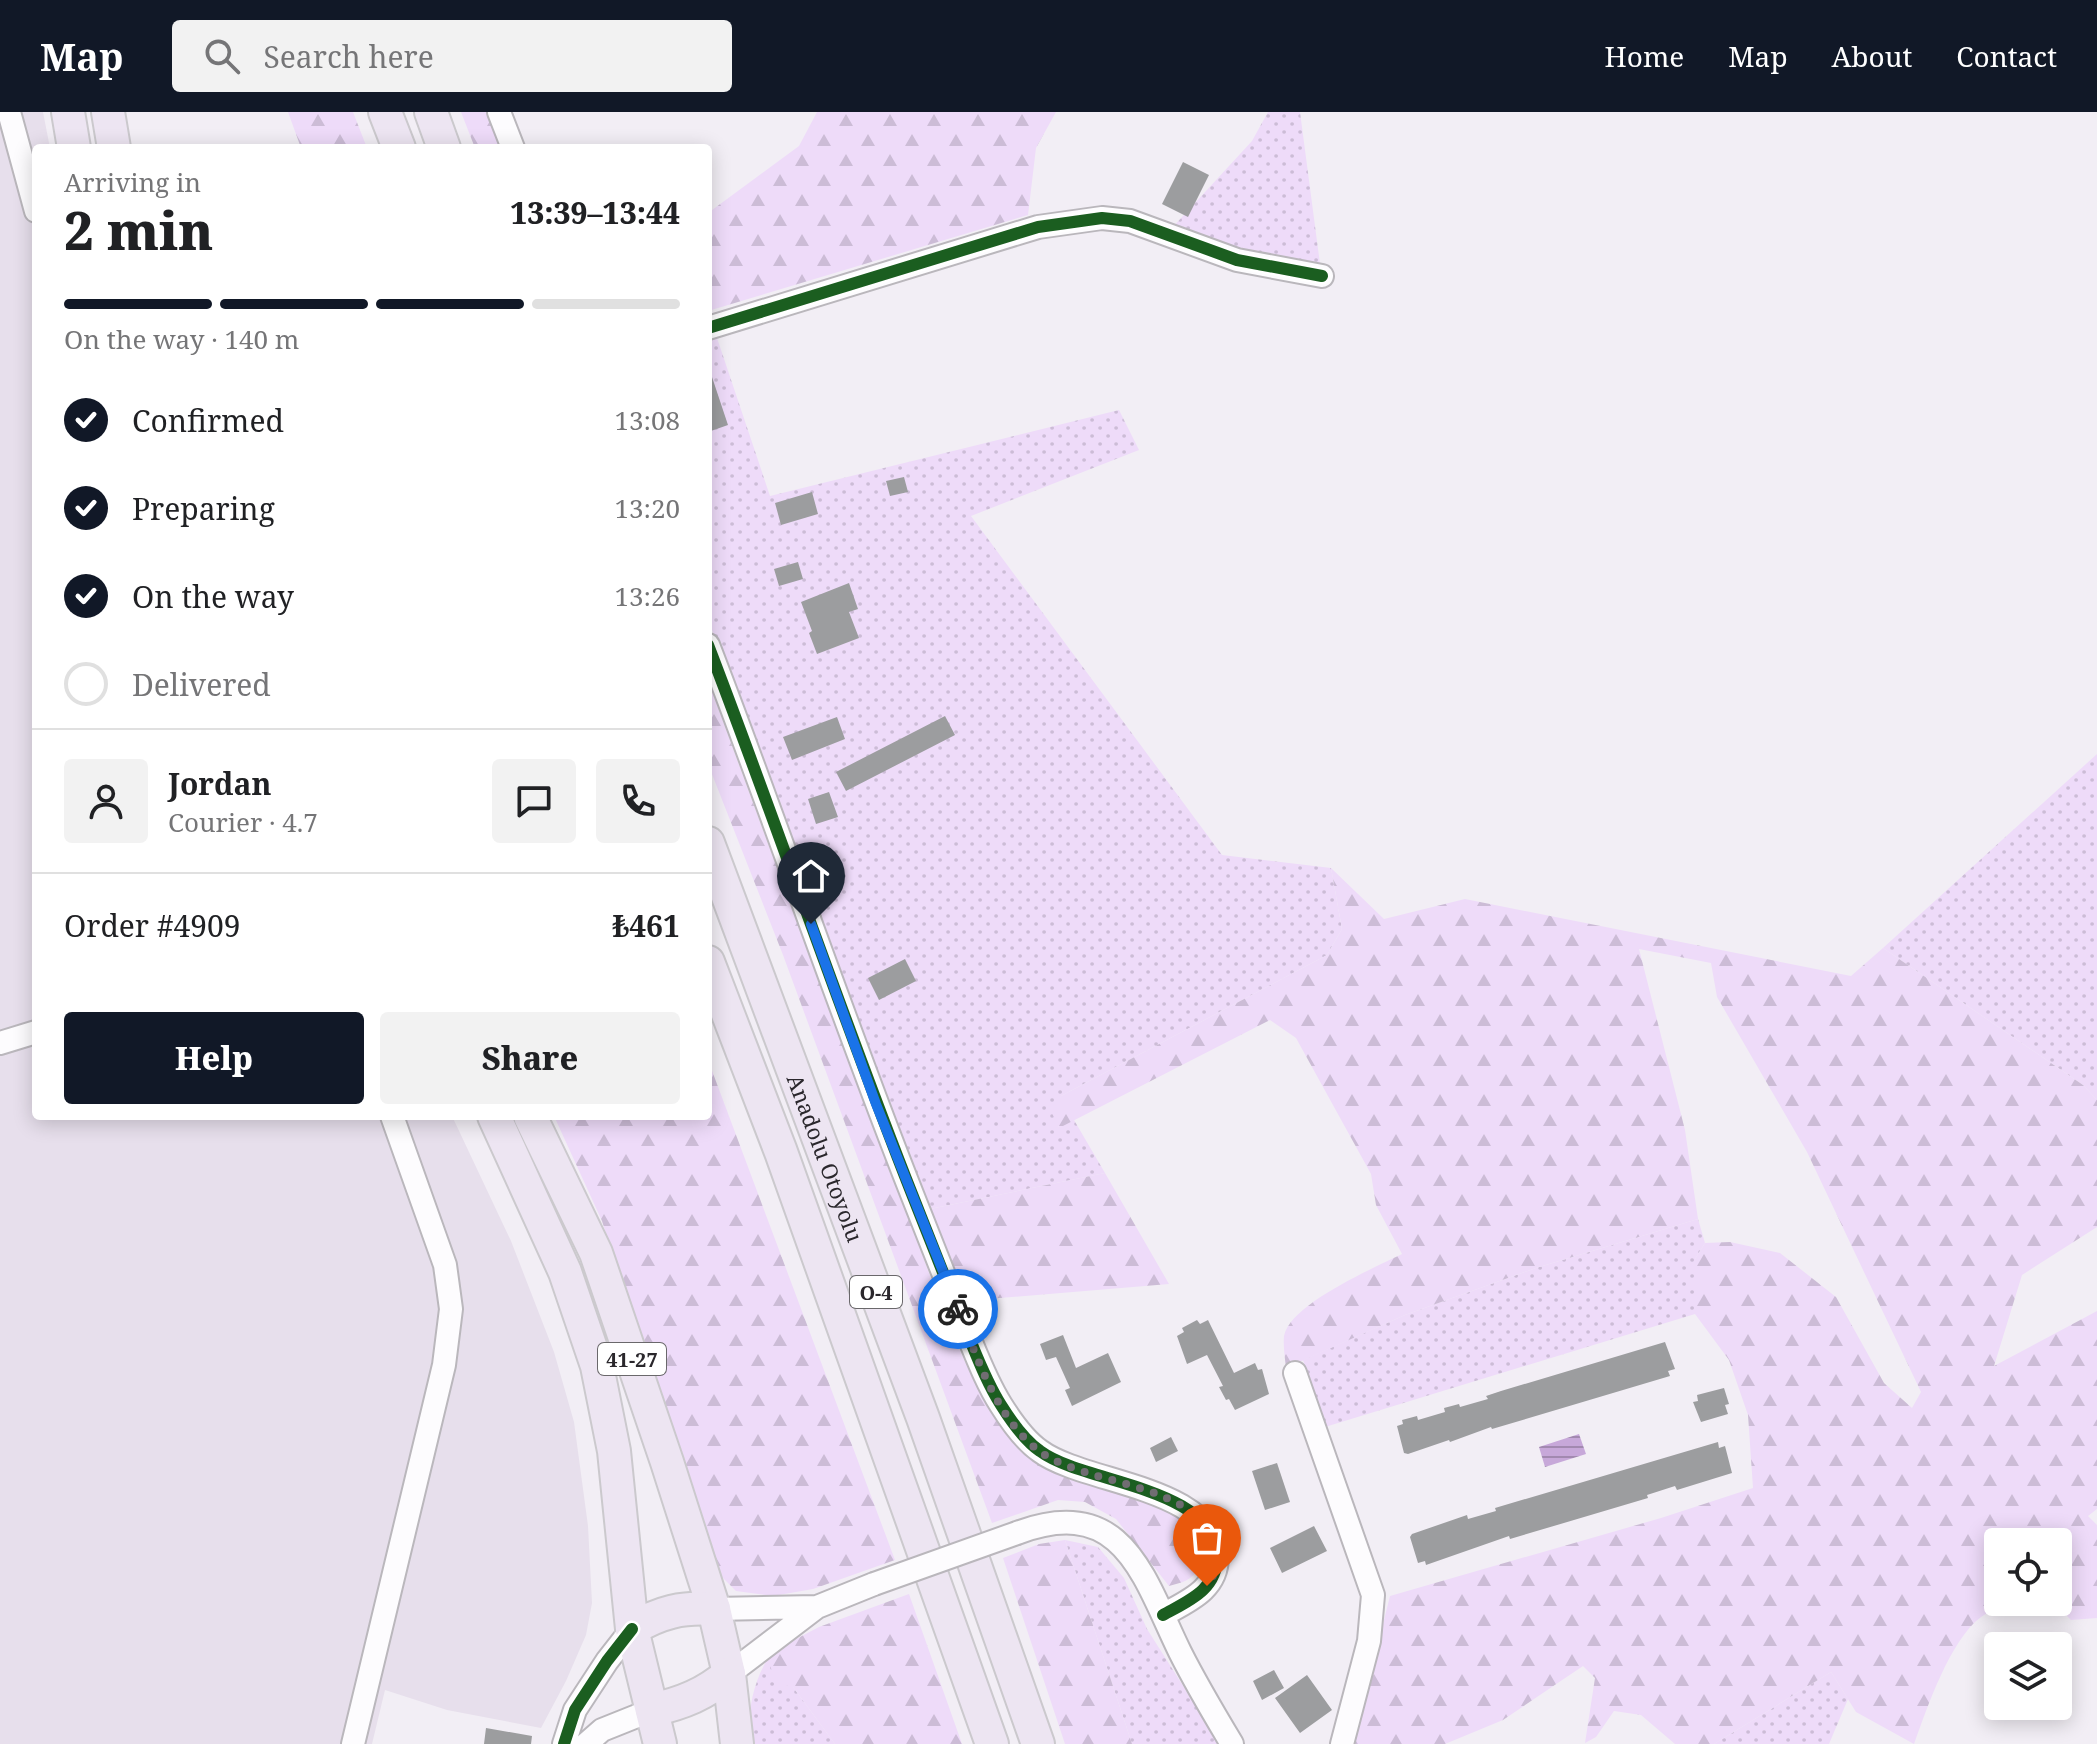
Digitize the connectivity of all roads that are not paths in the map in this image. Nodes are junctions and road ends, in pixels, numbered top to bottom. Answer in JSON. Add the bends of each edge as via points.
{"nodes":[{"id":1,"x":9,"y":112,"type":"edge"},
{"id":2,"x":68,"y":112,"type":"edge"},
{"id":3,"x":108,"y":112,"type":"edge"},
{"id":4,"x":385,"y":112,"type":"edge"},
{"id":5,"x":431,"y":112,"type":"edge"},
{"id":6,"x":499,"y":112,"type":"edge"},
{"id":7,"x":73,"y":144,"type":"edge"},
{"id":8,"x":113,"y":144,"type":"edge"},
{"id":9,"x":397,"y":144,"type":"edge"},
{"id":10,"x":443,"y":144,"type":"edge"},
{"id":11,"x":511,"y":144,"type":"edge"},
{"id":12,"x":32,"y":196,"type":"edge"},
{"id":13,"x":1322,"y":276,"type":"dead end"},
{"id":14,"x":712,"y":327,"type":"edge"},
{"id":15,"x":712,"y":656,"type":"edge"},
{"id":16,"x":712,"y":854,"type":"edge"},
{"id":17,"x":712,"y":972,"type":"edge"},
{"id":18,"x":32,"y":1033,"type":"edge"},
{"id":19,"x":0,"y":1043,"type":"edge"},
{"id":20,"x":393,"y":1120,"type":"edge"},
{"id":21,"x":496,"y":1120,"type":"edge"},
{"id":22,"x":532,"y":1120,"type":"edge"},
{"id":23,"x":1295,"y":1373,"type":"dead end"},
{"id":24,"x":817,"y":1607,"type":"junction"},
{"id":25,"x":714,"y":1609,"type":"junction"},
{"id":26,"x":1163,"y":1615,"type":"junction"},
{"id":27,"x":632,"y":1629,"type":"junction"},
{"id":28,"x":729,"y":1674,"type":"junction"},
{"id":29,"x":652,"y":1710,"type":"junction"},
{"id":30,"x":353,"y":1744,"type":"edge"},
{"id":31,"x":564,"y":1744,"type":"edge"},
{"id":32,"x":586,"y":1744,"type":"edge"},
{"id":33,"x":660,"y":1744,"type":"edge"},
{"id":34,"x":737,"y":1744,"type":"edge"},
{"id":35,"x":992,"y":1744,"type":"edge"},
{"id":36,"x":1038,"y":1744,"type":"edge"},
{"id":37,"x":1232,"y":1744,"type":"edge"},
{"id":38,"x":1342,"y":1744,"type":"edge"}],
"edges":[{"from":1,"to":12,"type":"street"},
{"from":2,"to":7,"type":"highway"},
{"from":3,"to":8,"type":"highway"},
{"from":4,"to":9,"type":"highway"},
{"from":5,"to":10,"type":"highway"},
{"from":6,"to":11,"type":"street"},
{"from":13,"to":14,"type":"street","via":[[1237,260],[1130,221],[1102,218],[1038,227]]},
{"from":15,"to":26,"type":"street","via":[[876,1104],[1001,1405],[1039,1451],[1174,1501],[1201,1520],[1213,1538],[1214,1576],[1201,1593]]},
{"from":16,"to":36,"type":"highway","name":"Anadolu Otoyolu","number":"O-4","via":[[923,1418]]},
{"from":17,"to":35,"type":"highway","name":"Anadolu Otoyolu","number":"O-4"},
{"from":18,"to":19,"type":"street"},
{"from":20,"to":30,"type":"street","via":[[445,1265],[451,1309],[444,1365]]},
{"from":21,"to":27,"type":"highway","via":[[565,1272],[597,1366],[616,1465]]},
{"from":22,"to":25,"type":"highway","number":"41-27","via":[[596,1253]]},
{"from":23,"to":38,"type":"street","via":[[1373,1595],[1369,1641]]},
{"from":24,"to":25,"type":"street"},
{"from":24,"to":26,"type":"street","bridge":true,"via":[[1057,1522],[1095,1528],[1121,1545],[1142,1571]]},
{"from":24,"to":28,"type":"street"},
{"from":25,"to":27,"type":"highway","via":[[667,1611]]},
{"from":25,"to":28,"type":"highway"},
{"from":26,"to":37,"type":"street"},
{"from":27,"to":29,"type":"highway"},
{"from":27,"to":31,"type":"street","via":[[575,1710]]},
{"from":28,"to":29,"type":"highway","via":[[704,1694]]},
{"from":28,"to":34,"type":"highway"},
{"from":29,"to":32,"type":"street","via":[[602,1730]]},
{"from":29,"to":33,"type":"highway"}]}
